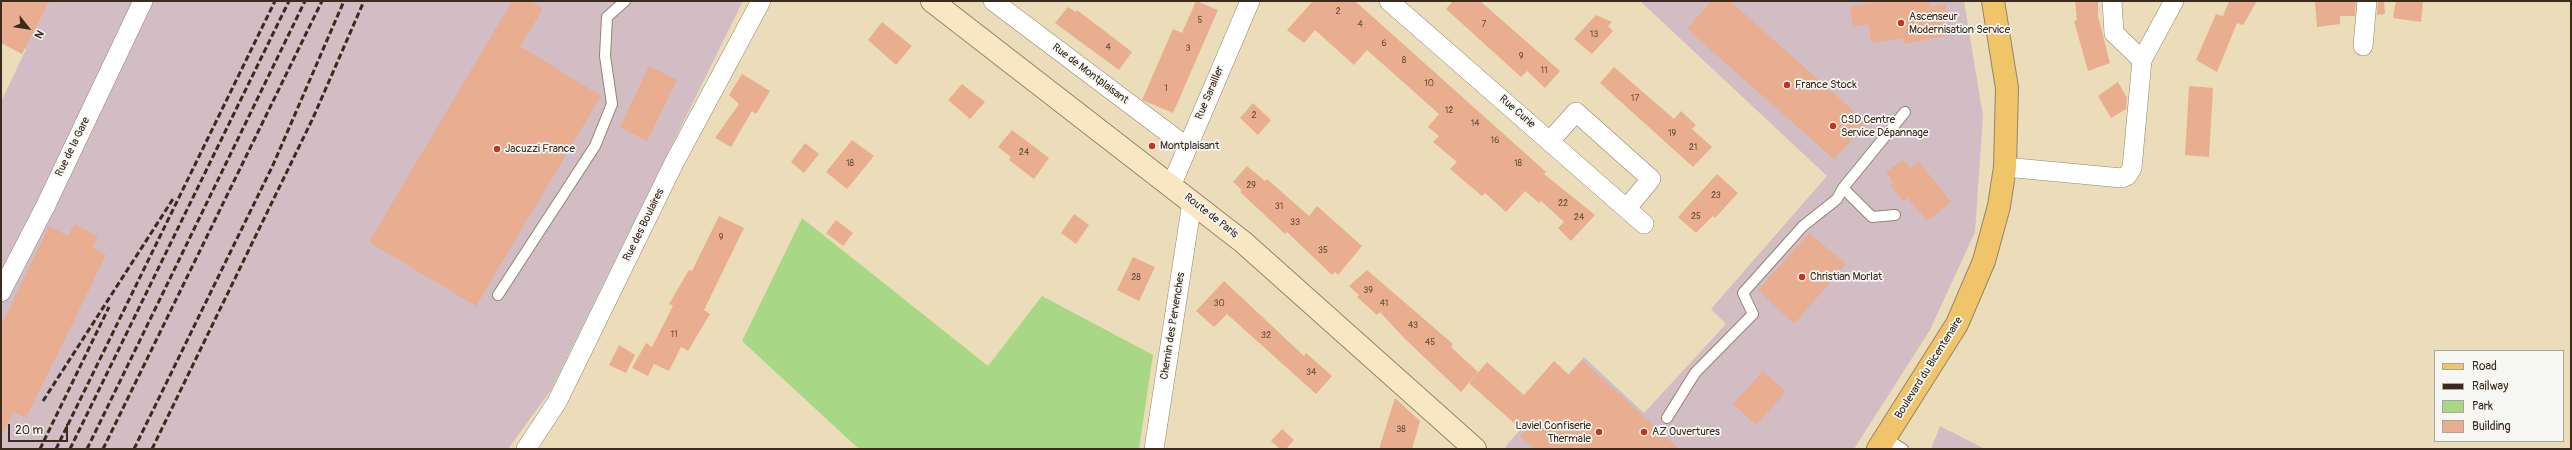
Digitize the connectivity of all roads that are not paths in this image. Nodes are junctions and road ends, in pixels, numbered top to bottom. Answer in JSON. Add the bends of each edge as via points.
{"nodes":[{"id":1,"x":143,"y":1,"type":"edge"},
{"id":2,"x":625,"y":1,"type":"edge"},
{"id":3,"x":761,"y":1,"type":"edge"},
{"id":4,"x":932,"y":1,"type":"edge"},
{"id":5,"x":993,"y":1,"type":"edge"},
{"id":6,"x":1250,"y":1,"type":"edge"},
{"id":7,"x":1389,"y":1,"type":"edge"},
{"id":8,"x":1993,"y":1,"type":"edge"},
{"id":9,"x":2112,"y":1,"type":"edge"},
{"id":10,"x":2174,"y":1,"type":"edge"},
{"id":11,"x":2367,"y":1,"type":"edge"},
{"id":12,"x":2363,"y":46,"type":"dead end"},
{"id":13,"x":2142,"y":60,"type":"junction"},
{"id":14,"x":1905,"y":112,"type":"dead end"},
{"id":15,"x":1550,"y":141,"type":"junction"},
{"id":16,"x":1187,"y":147,"type":"junction"},
{"id":17,"x":2005,"y":167,"type":"junction"},
{"id":18,"x":1171,"y":186,"type":"junction"},
{"id":19,"x":1843,"y":188,"type":"junction"},
{"id":20,"x":1192,"y":202,"type":"junction"},
{"id":21,"x":1627,"y":208,"type":"junction"},
{"id":22,"x":1895,"y":215,"type":"dead end"},
{"id":23,"x":1644,"y":224,"type":"dead end"},
{"id":24,"x":1,"y":292,"type":"edge"},
{"id":25,"x":498,"y":295,"type":"dead end"},
{"id":26,"x":1667,"y":418,"type":"dead end"},
{"id":27,"x":1881,"y":443,"type":"edge"},
{"id":28,"x":526,"y":449,"type":"edge"},
{"id":29,"x":1154,"y":449,"type":"edge"},
{"id":30,"x":1475,"y":449,"type":"edge"},
{"id":31,"x":1903,"y":449,"type":"edge"}],
"edges":[{"from":1,"to":24,"type":"street","name":"Rue de la Gare","via":[[45,207]]},
{"from":2,"to":25,"type":"lane","via":[[607,17],[605,56],[612,104],[595,146]]},
{"from":3,"to":28,"type":"street","name":"Rue des Boulaires","via":[[674,163],[557,402]]},
{"from":4,"to":18,"type":"main road","name":"Route de Paris"},
{"from":5,"to":16,"type":"street","name":"Rue de Montplaisant"},
{"from":6,"to":16,"type":"street","name":"Rue Sarailler"},
{"from":7,"to":15,"type":"street","name":"Rue Curie"},
{"from":8,"to":17,"type":"main road","name":"Boulevard du Bicentenaire","via":[[2007,88]]},
{"from":9,"to":13,"type":"street","via":[[2114,33]]},
{"from":10,"to":13,"type":"street"},
{"from":11,"to":12,"type":"street"},
{"from":13,"to":17,"type":"street","via":[[2132,168],[2127,176],[2122,178]]},
{"from":14,"to":19,"type":"lane"},
{"from":15,"to":21,"type":"street","name":"Rue Curie"},
{"from":15,"to":21,"type":"street","via":[[1576,112],[1651,179]]},
{"from":16,"to":18,"type":"street","name":"Rue Sarailler"},
{"from":17,"to":27,"type":"main road","name":"Boulevard du Bicentenaire","via":[[1999,206],[1984,261],[1957,324]]},
{"from":18,"to":20,"type":"main road","name":"Route de Paris"},
{"from":19,"to":22,"type":"lane","via":[[1872,218]]},
{"from":19,"to":26,"type":"lane","via":[[1837,199],[1803,226],[1743,293],[1753,314],[1695,373]]},
{"from":20,"to":29,"type":"street","name":"Chemin des Pervenches"},
{"from":20,"to":30,"type":"main road","name":"Route de Paris","via":[[1243,242]]},
{"from":21,"to":23,"type":"street","name":"Rue Curie"},
{"from":27,"to":31,"type":"lane"}]}
